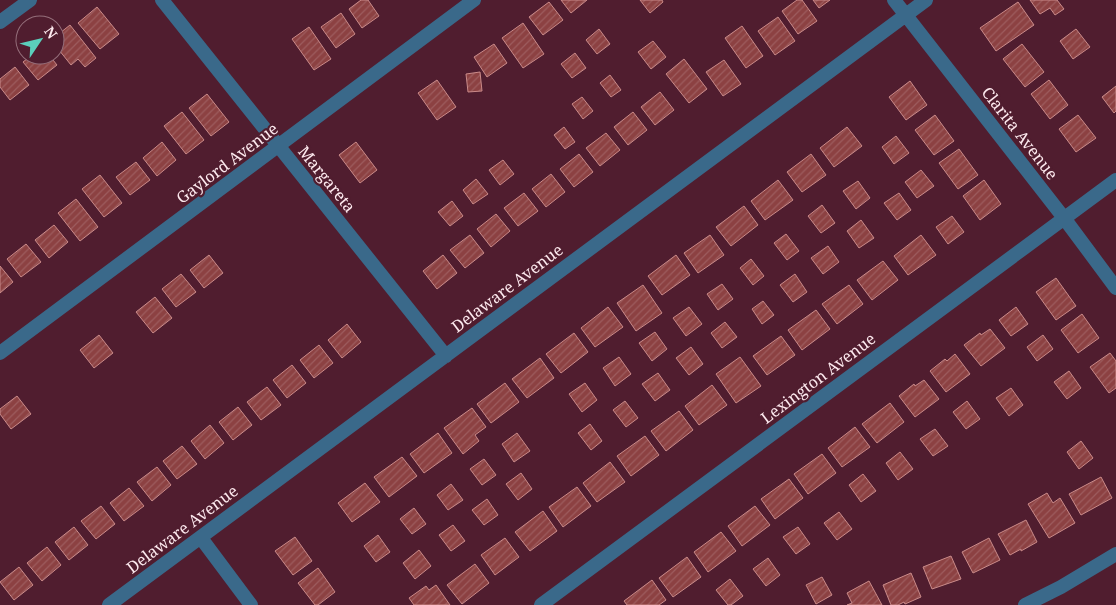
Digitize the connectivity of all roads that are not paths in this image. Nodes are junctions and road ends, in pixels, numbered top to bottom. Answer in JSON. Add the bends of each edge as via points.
{"nodes":[{"id":1,"x":30,"y":0,"type":"edge"},
{"id":2,"x":162,"y":0,"type":"edge"},
{"id":3,"x":474,"y":0,"type":"edge"},
{"id":4,"x":894,"y":0,"type":"edge"},
{"id":5,"x":926,"y":0,"type":"edge"},
{"id":6,"x":906,"y":15,"type":"junction"},
{"id":7,"x":0,"y":22,"type":"edge"},
{"id":8,"x":279,"y":147,"type":"junction"},
{"id":9,"x":1116,"y":180,"type":"edge"},
{"id":10,"x":1064,"y":218,"type":"junction"},
{"id":11,"x":1116,"y":288,"type":"edge"},
{"id":12,"x":0,"y":353,"type":"edge"},
{"id":13,"x":446,"y":356,"type":"junction"},
{"id":14,"x":200,"y":538,"type":"junction"},
{"id":15,"x":1116,"y":554,"type":"edge"},
{"id":16,"x":110,"y":605,"type":"edge"},
{"id":17,"x":251,"y":605,"type":"edge"},
{"id":18,"x":541,"y":605,"type":"edge"},
{"id":19,"x":1025,"y":605,"type":"edge"}],
"edges":[{"from":1,"to":7,"type":"street"},
{"from":2,"to":8,"type":"street","name":"Margareta"},
{"from":3,"to":8,"type":"street","name":"Gaylord Avenue"},
{"from":4,"to":6,"type":"street","name":"Clarita Avenue"},
{"from":5,"to":6,"type":"street","name":"Delaware Avenue"},
{"from":6,"to":10,"type":"street","name":"Clarita Avenue"},
{"from":6,"to":13,"type":"street","name":"Delaware Avenue"},
{"from":8,"to":12,"type":"street","name":"Gaylord Avenue"},
{"from":8,"to":13,"type":"street","name":"Margareta"},
{"from":9,"to":10,"type":"street","name":"Lexington Avenue"},
{"from":10,"to":11,"type":"street","name":"Clarita Avenue"},
{"from":10,"to":18,"type":"street","name":"Lexington Avenue"},
{"from":13,"to":14,"type":"street","name":"Delaware Avenue"},
{"from":14,"to":16,"type":"street","name":"Delaware Avenue"},
{"from":14,"to":17,"type":"street"},
{"from":15,"to":19,"type":"street"}]}
